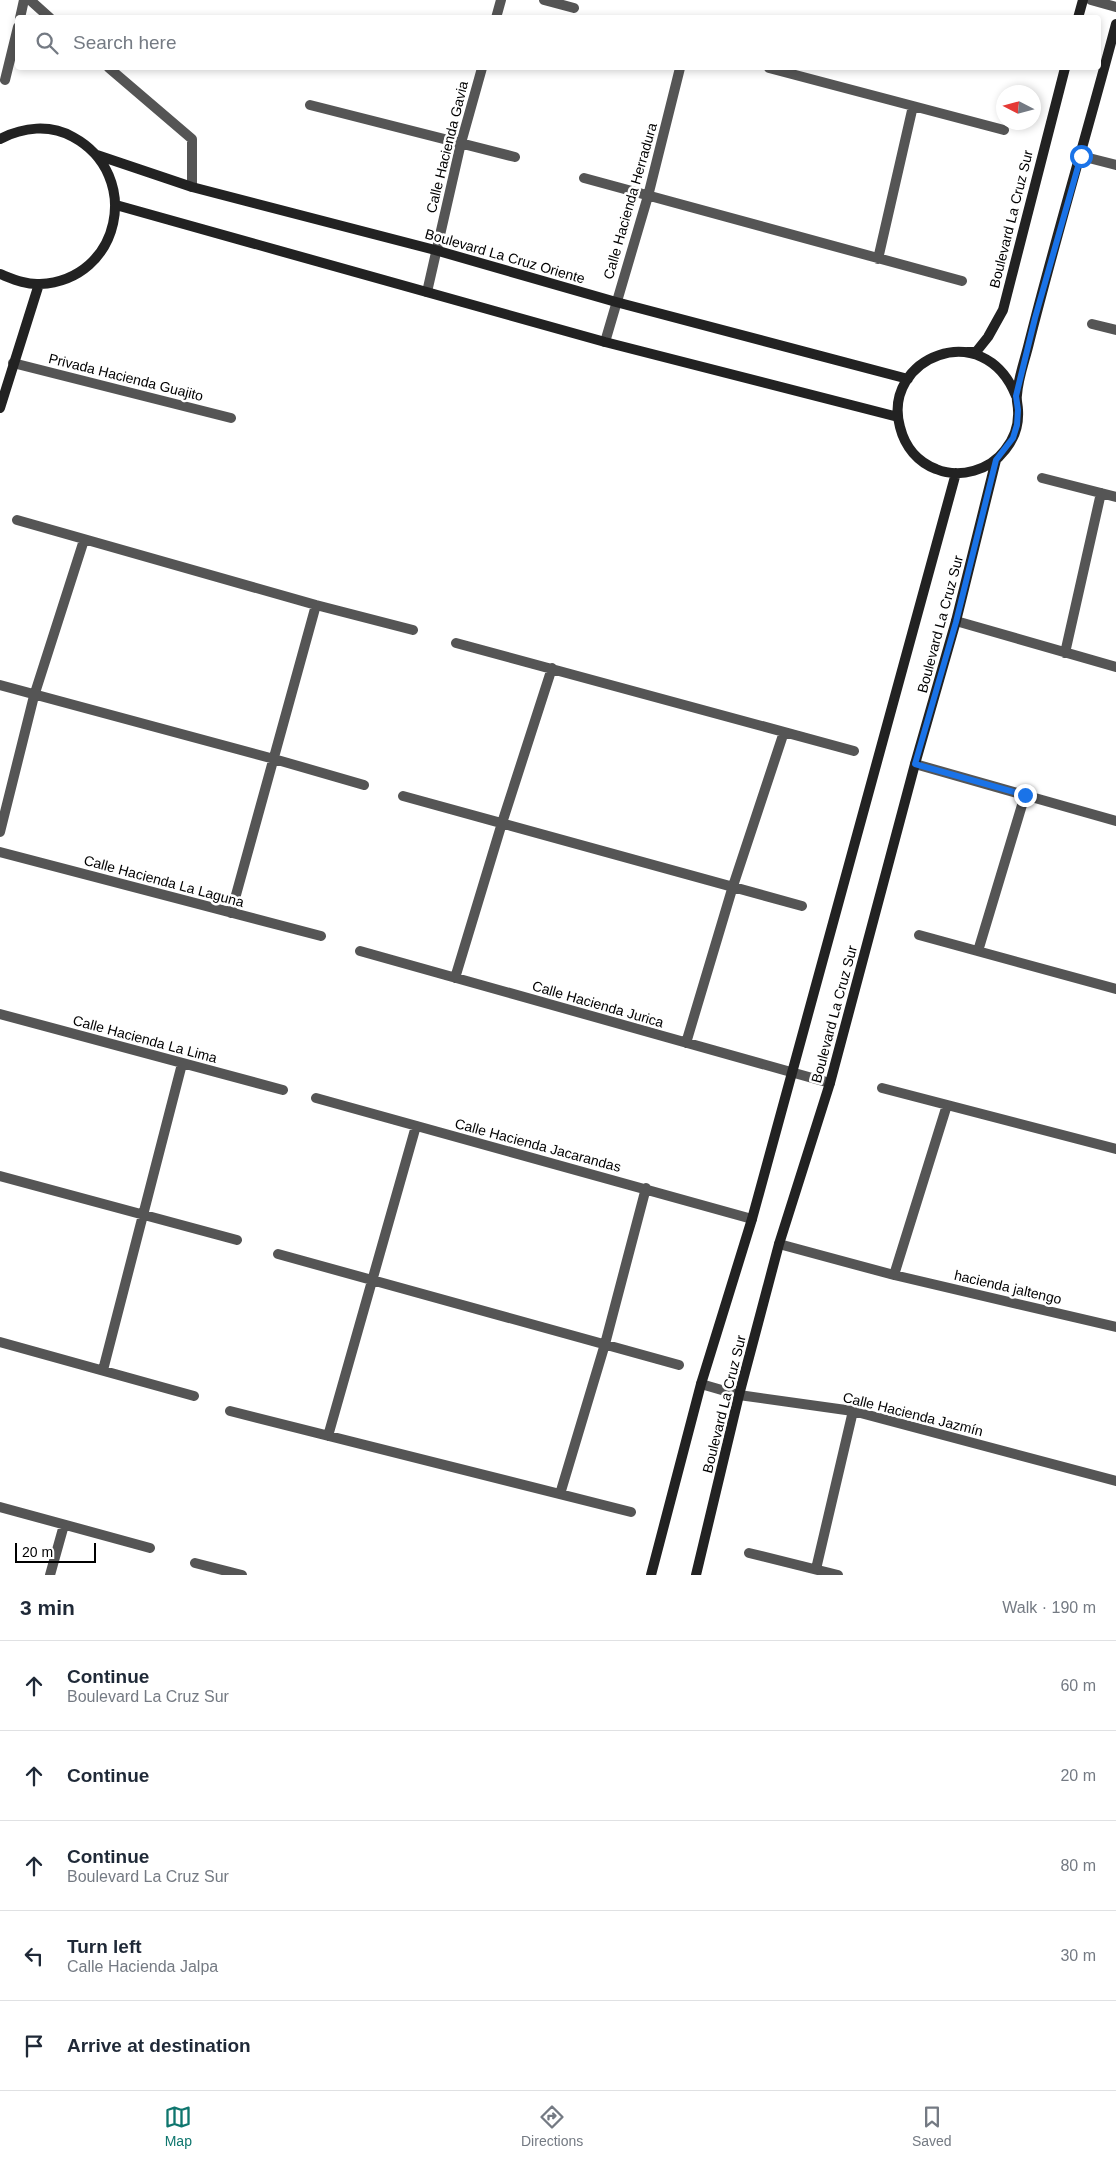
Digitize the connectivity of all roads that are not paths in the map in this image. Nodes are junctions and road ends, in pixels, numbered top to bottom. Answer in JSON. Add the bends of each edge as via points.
{"nodes":[{"id":1,"x":24,"y":0,"type":"edge"},
{"id":2,"x":30,"y":0,"type":"edge"},
{"id":3,"x":501,"y":0,"type":"edge"},
{"id":4,"x":544,"y":0,"type":"edge"},
{"id":5,"x":1082,"y":0,"type":"edge"},
{"id":6,"x":1091,"y":0,"type":"edge"},
{"id":7,"x":1116,"y":7,"type":"edge"},
{"id":8,"x":574,"y":8,"type":"dead end"},
{"id":9,"x":21,"y":15,"type":"edge"},
{"id":10,"x":47,"y":15,"type":"edge"},
{"id":11,"x":497,"y":15,"type":"edge"},
{"id":12,"x":1079,"y":15,"type":"edge"},
{"id":13,"x":1116,"y":24,"type":"edge"},
{"id":14,"x":15,"y":39,"type":"edge"},
{"id":15,"x":111,"y":70,"type":"edge"},
{"id":16,"x":481,"y":70,"type":"edge"},
{"id":17,"x":680,"y":70,"type":"edge"},
{"id":18,"x":777,"y":70,"type":"edge"},
{"id":19,"x":1064,"y":70,"type":"edge"},
{"id":20,"x":5,"y":80,"type":"dead end"},
{"id":21,"x":310,"y":105,"type":"dead end"},
{"id":22,"x":913,"y":106,"type":"junction"},
{"id":23,"x":996,"y":128,"type":"edge"},
{"id":24,"x":0,"y":139,"type":"edge"},
{"id":25,"x":461,"y":143,"type":"junction"},
{"id":26,"x":97,"y":155,"type":"junction"},
{"id":27,"x":1081,"y":156,"type":"junction"},
{"id":28,"x":515,"y":157,"type":"dead end"},
{"id":29,"x":1116,"y":165,"type":"edge"},
{"id":30,"x":584,"y":178,"type":"dead end"},
{"id":31,"x":192,"y":187,"type":"junction"},
{"id":32,"x":648,"y":196,"type":"junction"},
{"id":33,"x":116,"y":205,"type":"junction"},
{"id":34,"x":435,"y":250,"type":"junction"},
{"id":35,"x":878,"y":259,"type":"junction"},
{"id":36,"x":0,"y":274,"type":"edge"},
{"id":37,"x":962,"y":282,"type":"dead end"},
{"id":38,"x":38,"y":284,"type":"junction"},
{"id":39,"x":427,"y":292,"type":"junction"},
{"id":40,"x":616,"y":302,"type":"junction"},
{"id":41,"x":1092,"y":324,"type":"dead end"},
{"id":42,"x":1116,"y":330,"type":"edge"},
{"id":43,"x":605,"y":342,"type":"junction"},
{"id":44,"x":956,"y":352,"type":"junction"},
{"id":45,"x":13,"y":363,"type":"junction"},
{"id":46,"x":908,"y":379,"type":"junction"},
{"id":47,"x":1016,"y":396,"type":"junction"},
{"id":48,"x":0,"y":408,"type":"edge"},
{"id":49,"x":898,"y":417,"type":"junction"},
{"id":50,"x":232,"y":418,"type":"dead end"},
{"id":51,"x":996,"y":460,"type":"junction"},
{"id":52,"x":956,"y":473,"type":"junction"},
{"id":53,"x":1042,"y":478,"type":"dead end"},
{"id":54,"x":1101,"y":493,"type":"junction"},
{"id":55,"x":1116,"y":497,"type":"edge"},
{"id":56,"x":17,"y":520,"type":"dead end"},
{"id":57,"x":84,"y":540,"type":"junction"},
{"id":58,"x":316,"y":605,"type":"junction"},
{"id":59,"x":956,"y":622,"type":"junction"},
{"id":60,"x":412,"y":630,"type":"dead end"},
{"id":61,"x":456,"y":643,"type":"dead end"},
{"id":62,"x":1066,"y":653,"type":"junction"},
{"id":63,"x":1116,"y":667,"type":"edge"},
{"id":64,"x":552,"y":668,"type":"junction"},
{"id":65,"x":0,"y":686,"type":"edge"},
{"id":66,"x":34,"y":696,"type":"junction"},
{"id":67,"x":784,"y":732,"type":"junction"},
{"id":68,"x":854,"y":751,"type":"dead end"},
{"id":69,"x":274,"y":759,"type":"junction"},
{"id":70,"x":915,"y":764,"type":"junction"},
{"id":71,"x":364,"y":785,"type":"dead end"},
{"id":72,"x":1025,"y":795,"type":"junction"},
{"id":73,"x":403,"y":796,"type":"dead end"},
{"id":74,"x":1116,"y":820,"type":"edge"},
{"id":75,"x":502,"y":823,"type":"junction"},
{"id":76,"x":0,"y":832,"type":"edge"},
{"id":77,"x":0,"y":852,"type":"edge"},
{"id":78,"x":733,"y":886,"type":"junction"},
{"id":79,"x":802,"y":906,"type":"dead end"},
{"id":80,"x":231,"y":913,"type":"junction"},
{"id":81,"x":321,"y":936,"type":"dead end"},
{"id":82,"x":919,"y":936,"type":"dead end"},
{"id":83,"x":360,"y":951,"type":"dead end"},
{"id":84,"x":978,"y":951,"type":"junction"},
{"id":85,"x":455,"y":978,"type":"junction"},
{"id":86,"x":1116,"y":989,"type":"edge"},
{"id":87,"x":0,"y":1014,"type":"edge"},
{"id":88,"x":686,"y":1043,"type":"junction"},
{"id":89,"x":182,"y":1064,"type":"junction"},
{"id":90,"x":793,"y":1073,"type":"junction"},
{"id":91,"x":830,"y":1083,"type":"junction"},
{"id":92,"x":882,"y":1088,"type":"dead end"},
{"id":93,"x":283,"y":1090,"type":"dead end"},
{"id":94,"x":316,"y":1098,"type":"dead end"},
{"id":95,"x":947,"y":1105,"type":"junction"},
{"id":96,"x":416,"y":1126,"type":"junction"},
{"id":97,"x":1116,"y":1149,"type":"edge"},
{"id":98,"x":0,"y":1176,"type":"edge"},
{"id":99,"x":646,"y":1188,"type":"junction"},
{"id":100,"x":144,"y":1216,"type":"junction"},
{"id":101,"x":752,"y":1219,"type":"junction"},
{"id":102,"x":236,"y":1240,"type":"dead end"},
{"id":103,"x":779,"y":1244,"type":"junction"},
{"id":104,"x":278,"y":1254,"type":"dead end"},
{"id":105,"x":894,"y":1275,"type":"junction"},
{"id":106,"x":372,"y":1280,"type":"junction"},
{"id":107,"x":1116,"y":1327,"type":"edge"},
{"id":108,"x":0,"y":1342,"type":"edge"},
{"id":109,"x":605,"y":1344,"type":"junction"},
{"id":110,"x":680,"y":1365,"type":"dead end"},
{"id":111,"x":103,"y":1370,"type":"junction"},
{"id":112,"x":702,"y":1384,"type":"junction"},
{"id":113,"x":739,"y":1395,"type":"junction"},
{"id":114,"x":194,"y":1396,"type":"dead end"},
{"id":115,"x":230,"y":1411,"type":"dead end"},
{"id":116,"x":854,"y":1412,"type":"junction"},
{"id":117,"x":328,"y":1436,"type":"junction"},
{"id":118,"x":1116,"y":1481,"type":"edge"},
{"id":119,"x":560,"y":1494,"type":"junction"},
{"id":120,"x":0,"y":1507,"type":"edge"},
{"id":121,"x":631,"y":1512,"type":"dead end"},
{"id":122,"x":64,"y":1525,"type":"junction"},
{"id":123,"x":150,"y":1548,"type":"dead end"},
{"id":124,"x":749,"y":1553,"type":"dead end"},
{"id":125,"x":195,"y":1563,"type":"dead end"},
{"id":126,"x":816,"y":1569,"type":"junction"},
{"id":127,"x":50,"y":1575,"type":"edge"},
{"id":128,"x":242,"y":1575,"type":"edge"},
{"id":129,"x":651,"y":1575,"type":"edge"},
{"id":130,"x":696,"y":1575,"type":"edge"},
{"id":131,"x":838,"y":1575,"type":"edge"}],
"edges":[{"from":1,"to":9,"type":"street"},
{"from":2,"to":10,"type":"street"},
{"from":3,"to":11,"type":"street"},
{"from":4,"to":8,"type":"street"},
{"from":5,"to":12,"type":"street"},
{"from":6,"to":7,"type":"street"},
{"from":13,"to":27,"type":"street"},
{"from":14,"to":20,"type":"street"},
{"from":15,"to":31,"type":"street","via":[[192,139]]},
{"from":16,"to":25,"type":"street","name":"Calle Hacienda Gavia"},
{"from":17,"to":32,"type":"street","name":"Calle Hacienda Herradura"},
{"from":18,"to":22,"type":"street"},
{"from":19,"to":44,"type":"street","name":"Boulevard La Cruz Sur","via":[[1003,310],[976,352]]},
{"from":21,"to":25,"type":"street"},
{"from":22,"to":23,"type":"street"},
{"from":22,"to":35,"type":"street"},
{"from":24,"to":26,"type":"street","via":[[30,129],[48,129],[67,133]]},
{"from":25,"to":28,"type":"street"},
{"from":25,"to":34,"type":"street","name":"Calle Hacienda Gavia"},
{"from":26,"to":31,"type":"street","name":"Boulevard La Cruz Oriente"},
{"from":26,"to":33,"type":"street","via":[[111,178]]},
{"from":27,"to":29,"type":"street"},
{"from":27,"to":47,"type":"street"},
{"from":30,"to":32,"type":"street"},
{"from":31,"to":34,"type":"street","name":"Boulevard La Cruz Oriente"},
{"from":32,"to":35,"type":"street"},
{"from":32,"to":40,"type":"street","name":"Calle Hacienda Herradura"},
{"from":33,"to":38,"type":"street","via":[[114,222],[100,254],[72,276]]},
{"from":33,"to":39,"type":"street"},
{"from":34,"to":39,"type":"street","name":"Calle Hacienda Gavia"},
{"from":34,"to":40,"type":"street","name":"Boulevard La Cruz Oriente"},
{"from":35,"to":37,"type":"street"},
{"from":36,"to":38,"type":"street","via":[[18,282]]},
{"from":38,"to":45,"type":"street"},
{"from":39,"to":43,"type":"street"},
{"from":40,"to":43,"type":"street","name":"Calle Hacienda Herradura"},
{"from":40,"to":46,"type":"street","name":"Boulevard La Cruz Oriente"},
{"from":41,"to":42,"type":"street"},
{"from":43,"to":49,"type":"street"},
{"from":44,"to":46,"type":"street","via":[[930,359]]},
{"from":44,"to":47,"type":"street","via":[[982,357],[994,364],[1004,373]]},
{"from":45,"to":48,"type":"street"},
{"from":45,"to":50,"type":"street","name":"Privada Hacienda Guajito"},
{"from":46,"to":49,"type":"street","via":[[899,400]]},
{"from":47,"to":51,"type":"street","via":[[1017,425],[1013,438]]},
{"from":49,"to":52,"type":"street","via":[[903,438],[918,458],[929,466]]},
{"from":51,"to":52,"type":"street","via":[[970,472]]},
{"from":51,"to":59,"type":"street","name":"Boulevard La Cruz Sur"},
{"from":52,"to":90,"type":"street","name":"Boulevard La Cruz Sur"},
{"from":53,"to":54,"type":"street"},
{"from":54,"to":55,"type":"street"},
{"from":54,"to":62,"type":"street"},
{"from":56,"to":57,"type":"street"},
{"from":57,"to":58,"type":"street"},
{"from":57,"to":66,"type":"street"},
{"from":58,"to":60,"type":"street"},
{"from":58,"to":69,"type":"street"},
{"from":59,"to":62,"type":"street"},
{"from":59,"to":70,"type":"street","name":"Boulevard La Cruz Sur"},
{"from":61,"to":64,"type":"street"},
{"from":62,"to":63,"type":"street"},
{"from":64,"to":67,"type":"street"},
{"from":64,"to":75,"type":"street"},
{"from":65,"to":66,"type":"street"},
{"from":66,"to":69,"type":"street"},
{"from":66,"to":76,"type":"street"},
{"from":67,"to":68,"type":"street"},
{"from":67,"to":78,"type":"street"},
{"from":69,"to":71,"type":"street"},
{"from":69,"to":80,"type":"street"},
{"from":70,"to":72,"type":"street"},
{"from":70,"to":91,"type":"street","name":"Boulevard La Cruz Sur"},
{"from":72,"to":74,"type":"street"},
{"from":72,"to":84,"type":"street"},
{"from":73,"to":75,"type":"street"},
{"from":75,"to":78,"type":"street"},
{"from":75,"to":85,"type":"street"},
{"from":77,"to":80,"type":"street","name":"Calle Hacienda La Laguna"},
{"from":78,"to":79,"type":"street"},
{"from":78,"to":88,"type":"street"},
{"from":80,"to":81,"type":"street","name":"Calle Hacienda La Laguna"},
{"from":82,"to":84,"type":"street"},
{"from":83,"to":85,"type":"street","name":"Calle Hacienda Jurica"},
{"from":84,"to":86,"type":"street"},
{"from":85,"to":88,"type":"street","name":"Calle Hacienda Jurica"},
{"from":87,"to":89,"type":"street","name":"Calle Hacienda La Lima"},
{"from":88,"to":90,"type":"street","name":"Calle Hacienda Jurica"},
{"from":89,"to":93,"type":"street","name":"Calle Hacienda La Lima"},
{"from":89,"to":100,"type":"street"},
{"from":90,"to":91,"type":"street","name":"Calle Hacienda Jurica"},
{"from":90,"to":101,"type":"street","name":"Boulevard La Cruz Sur"},
{"from":91,"to":103,"type":"street","name":"Boulevard La Cruz Sur"},
{"from":92,"to":95,"type":"street"},
{"from":94,"to":96,"type":"street","name":"Calle Hacienda Jacarandas"},
{"from":95,"to":97,"type":"street"},
{"from":95,"to":105,"type":"street"},
{"from":96,"to":99,"type":"street","name":"Calle Hacienda Jacarandas"},
{"from":96,"to":106,"type":"street"},
{"from":98,"to":100,"type":"street"},
{"from":99,"to":101,"type":"street","name":"Calle Hacienda Jacarandas"},
{"from":99,"to":109,"type":"street"},
{"from":100,"to":102,"type":"street"},
{"from":100,"to":111,"type":"street"},
{"from":101,"to":112,"type":"street","name":"Boulevard La Cruz Sur"},
{"from":103,"to":105,"type":"street","name":"hacienda jaltengo"},
{"from":103,"to":113,"type":"street","name":"Boulevard La Cruz Sur"},
{"from":104,"to":106,"type":"street"},
{"from":105,"to":107,"type":"street","name":"hacienda jaltengo"},
{"from":106,"to":109,"type":"street"},
{"from":106,"to":117,"type":"street"},
{"from":108,"to":111,"type":"street"},
{"from":109,"to":110,"type":"street"},
{"from":109,"to":119,"type":"street"},
{"from":111,"to":114,"type":"street"},
{"from":112,"to":113,"type":"street","name":"Calle Hacienda Jazmín"},
{"from":112,"to":129,"type":"street","name":"Boulevard La Cruz Sur"},
{"from":113,"to":116,"type":"street","name":"Calle Hacienda Jazmín"},
{"from":113,"to":130,"type":"street","name":"Boulevard La Cruz Sur"},
{"from":115,"to":117,"type":"street"},
{"from":116,"to":118,"type":"street","name":"Calle Hacienda Jazmín"},
{"from":116,"to":126,"type":"street"},
{"from":117,"to":119,"type":"street"},
{"from":119,"to":121,"type":"street"},
{"from":120,"to":122,"type":"street"},
{"from":122,"to":123,"type":"street"},
{"from":122,"to":127,"type":"street"},
{"from":124,"to":126,"type":"street"},
{"from":125,"to":128,"type":"street"},
{"from":126,"to":131,"type":"street"}]}
